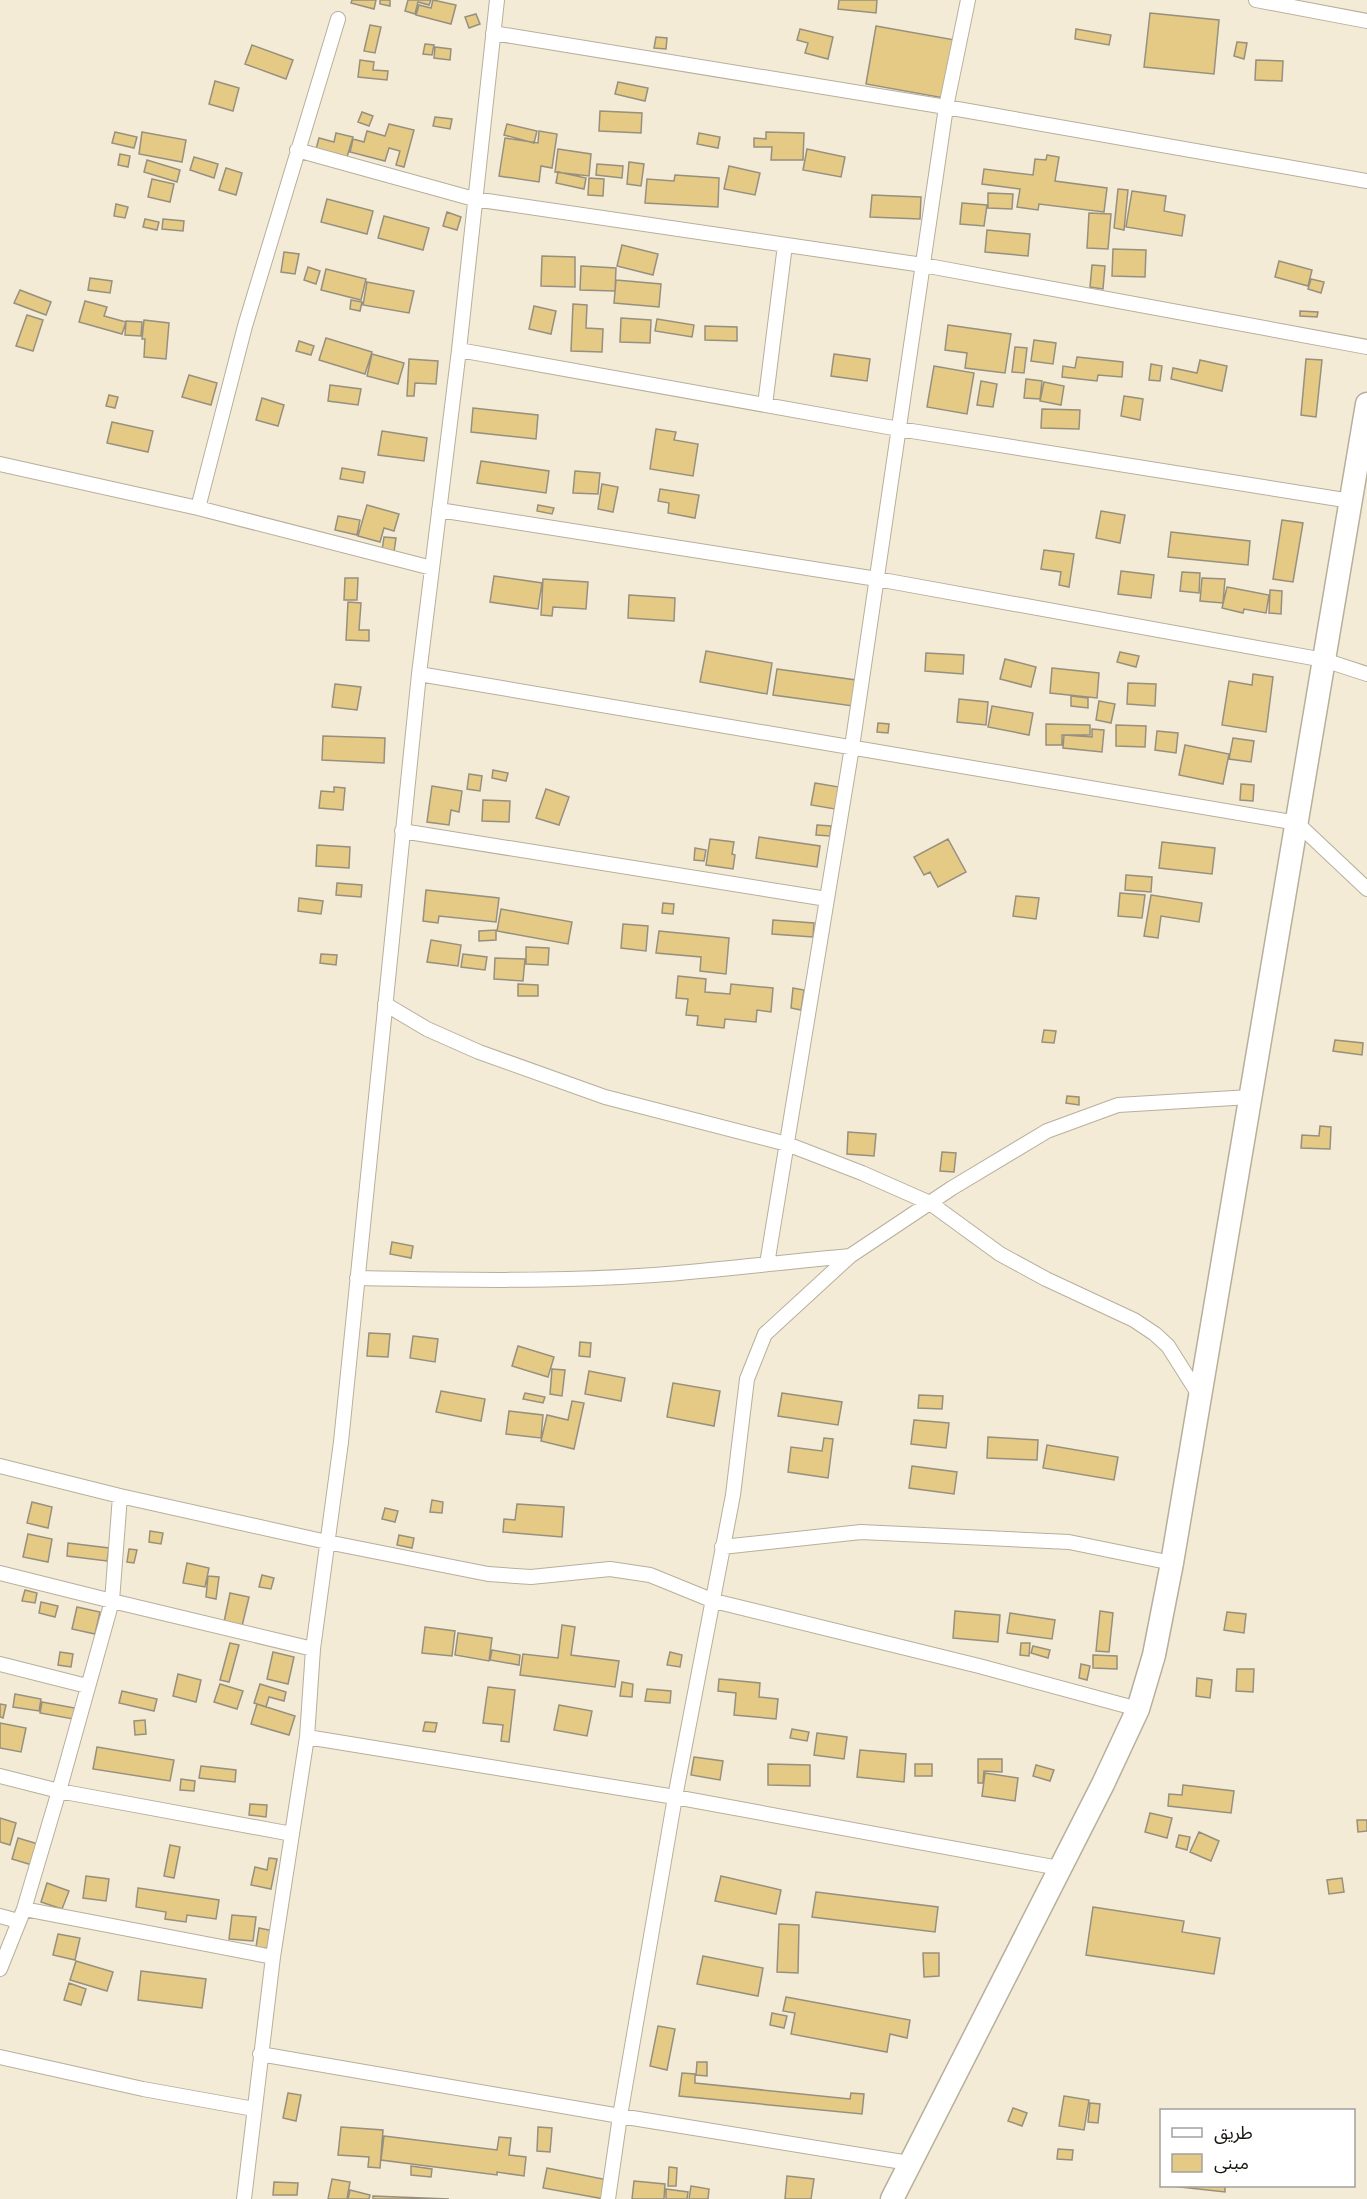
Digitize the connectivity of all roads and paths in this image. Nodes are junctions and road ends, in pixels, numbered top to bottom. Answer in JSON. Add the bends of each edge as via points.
{"nodes":[{"id":1,"x":497,"y":0,"type":"edge"},
{"id":2,"x":968,"y":0,"type":"edge"},
{"id":3,"x":1256,"y":0,"type":"edge"},
{"id":4,"x":338,"y":19,"type":"dead end"},
{"id":5,"x":1367,"y":21,"type":"edge"},
{"id":6,"x":493,"y":33,"type":"junction"},
{"id":7,"x":946,"y":107,"type":"junction"},
{"id":8,"x":297,"y":150,"type":"junction"},
{"id":9,"x":1367,"y":181,"type":"edge"},
{"id":10,"x":474,"y":199,"type":"junction"},
{"id":11,"x":785,"y":245,"type":"junction"},
{"id":12,"x":923,"y":265,"type":"junction"},
{"id":13,"x":1367,"y":347,"type":"edge"},
{"id":14,"x":459,"y":350,"type":"junction"},
{"id":15,"x":1367,"y":404,"type":"edge"},
{"id":16,"x":765,"y":405,"type":"junction"},
{"id":17,"x":899,"y":429,"type":"junction"},
{"id":18,"x":0,"y":464,"type":"edge"},
{"id":19,"x":1351,"y":501,"type":"junction"},
{"id":20,"x":198,"y":508,"type":"junction"},
{"id":21,"x":439,"y":510,"type":"junction"},
{"id":22,"x":432,"y":568,"type":"junction"},
{"id":23,"x":877,"y":579,"type":"junction"},
{"id":24,"x":1324,"y":660,"type":"junction"},
{"id":25,"x":419,"y":674,"type":"junction"},
{"id":26,"x":1367,"y":674,"type":"edge"},
{"id":27,"x":852,"y":747,"type":"junction"},
{"id":28,"x":1297,"y":823,"type":"junction"},
{"id":29,"x":402,"y":831,"type":"junction"},
{"id":30,"x":1367,"y":889,"type":"edge"},
{"id":31,"x":827,"y":899,"type":"junction"},
{"id":32,"x":385,"y":1004,"type":"junction"},
{"id":33,"x":1250,"y":1097,"type":"junction"},
{"id":34,"x":786,"y":1143,"type":"junction"},
{"id":35,"x":930,"y":1203,"type":"junction"},
{"id":36,"x":850,"y":1256,"type":"junction"},
{"id":37,"x":767,"y":1264,"type":"junction"},
{"id":38,"x":357,"y":1278,"type":"junction"},
{"id":39,"x":1199,"y":1395,"type":"junction"},
{"id":40,"x":0,"y":1466,"type":"edge"},
{"id":41,"x":120,"y":1496,"type":"junction"},
{"id":42,"x":327,"y":1542,"type":"junction"},
{"id":43,"x":722,"y":1547,"type":"junction"},
{"id":44,"x":1172,"y":1563,"type":"junction"},
{"id":45,"x":0,"y":1573,"type":"edge"},
{"id":46,"x":111,"y":1602,"type":"junction"},
{"id":47,"x":714,"y":1602,"type":"junction"},
{"id":48,"x":314,"y":1649,"type":"junction"},
{"id":49,"x":0,"y":1664,"type":"edge"},
{"id":50,"x":87,"y":1686,"type":"junction"},
{"id":51,"x":1137,"y":1709,"type":"junction"},
{"id":52,"x":307,"y":1737,"type":"junction"},
{"id":53,"x":0,"y":1776,"type":"edge"},
{"id":54,"x":59,"y":1791,"type":"junction"},
{"id":55,"x":675,"y":1797,"type":"junction"},
{"id":56,"x":292,"y":1834,"type":"junction"},
{"id":57,"x":1059,"y":1868,"type":"junction"},
{"id":58,"x":21,"y":1915,"type":"junction"},
{"id":59,"x":0,"y":1916,"type":"edge"},
{"id":60,"x":273,"y":1957,"type":"junction"},
{"id":61,"x":0,"y":1969,"type":"edge"},
{"id":62,"x":260,"y":2054,"type":"junction"},
{"id":63,"x":0,"y":2057,"type":"edge"},
{"id":64,"x":254,"y":2109,"type":"junction"},
{"id":65,"x":620,"y":2116,"type":"junction"},
{"id":66,"x":909,"y":2163,"type":"junction"},
{"id":67,"x":244,"y":2199,"type":"edge"},
{"id":68,"x":608,"y":2199,"type":"edge"},
{"id":69,"x":892,"y":2199,"type":"edge"}],
"edges":[{"from":1,"to":6,"type":"street"},
{"from":2,"to":7,"type":"street"},
{"from":3,"to":5,"type":"street"},
{"from":4,"to":8,"type":"street"},
{"from":6,"to":7,"type":"street"},
{"from":6,"to":10,"type":"street"},
{"from":7,"to":9,"type":"street"},
{"from":7,"to":12,"type":"street"},
{"from":8,"to":10,"type":"street"},
{"from":8,"to":20,"type":"street","via":[[245,326]]},
{"from":10,"to":11,"type":"street"},
{"from":10,"to":14,"type":"street"},
{"from":11,"to":12,"type":"street"},
{"from":11,"to":16,"type":"street"},
{"from":12,"to":13,"type":"street"},
{"from":12,"to":17,"type":"street"},
{"from":14,"to":16,"type":"street"},
{"from":14,"to":21,"type":"street"},
{"from":15,"to":19,"type":"main road"},
{"from":16,"to":17,"type":"street"},
{"from":17,"to":19,"type":"street"},
{"from":17,"to":23,"type":"street"},
{"from":18,"to":20,"type":"street"},
{"from":19,"to":24,"type":"main road"},
{"from":20,"to":22,"type":"street"},
{"from":21,"to":22,"type":"street"},
{"from":21,"to":23,"type":"street"},
{"from":22,"to":25,"type":"street"},
{"from":23,"to":24,"type":"street"},
{"from":23,"to":27,"type":"street"},
{"from":24,"to":26,"type":"street"},
{"from":24,"to":28,"type":"main road"},
{"from":25,"to":27,"type":"street"},
{"from":25,"to":29,"type":"street"},
{"from":27,"to":28,"type":"street"},
{"from":27,"to":31,"type":"street"},
{"from":28,"to":30,"type":"street"},
{"from":28,"to":33,"type":"main road"},
{"from":29,"to":31,"type":"street"},
{"from":29,"to":32,"type":"street"},
{"from":31,"to":34,"type":"street"},
{"from":32,"to":34,"type":"street","via":[[427,1029],[479,1052],[605,1097]]},
{"from":32,"to":38,"type":"street"},
{"from":33,"to":35,"type":"street","via":[[1118,1106],[1047,1131]]},
{"from":33,"to":39,"type":"main road"},
{"from":34,"to":35,"type":"street"},
{"from":34,"to":37,"type":"street"},
{"from":35,"to":36,"type":"street"},
{"from":35,"to":39,"type":"street","via":[[1000,1254],[1155,1334],[1168,1346]]},
{"from":36,"to":37,"type":"street"},
{"from":36,"to":43,"type":"street","via":[[765,1334],[747,1379],[733,1495]]},
{"from":37,"to":38,"type":"street","via":[[653,1275],[507,1281]]},
{"from":38,"to":42,"type":"street"},
{"from":39,"to":44,"type":"main road"},
{"from":40,"to":41,"type":"street"},
{"from":41,"to":42,"type":"street"},
{"from":41,"to":46,"type":"street"},
{"from":42,"to":47,"type":"street","via":[[488,1574],[531,1577],[610,1569],[650,1575]]},
{"from":42,"to":48,"type":"street"},
{"from":43,"to":44,"type":"street","via":[[861,1532],[1069,1542]]},
{"from":43,"to":47,"type":"street"},
{"from":44,"to":51,"type":"main road","via":[[1154,1655]]},
{"from":45,"to":46,"type":"street"},
{"from":46,"to":48,"type":"street"},
{"from":46,"to":50,"type":"street"},
{"from":47,"to":51,"type":"street"},
{"from":47,"to":55,"type":"street"},
{"from":48,"to":52,"type":"street"},
{"from":49,"to":50,"type":"street"},
{"from":50,"to":54,"type":"street"},
{"from":51,"to":57,"type":"main road"},
{"from":52,"to":55,"type":"street"},
{"from":52,"to":56,"type":"street"},
{"from":53,"to":54,"type":"street"},
{"from":54,"to":56,"type":"street"},
{"from":54,"to":58,"type":"street"},
{"from":55,"to":57,"type":"street"},
{"from":55,"to":65,"type":"street"},
{"from":56,"to":60,"type":"street"},
{"from":57,"to":66,"type":"main road"},
{"from":58,"to":59,"type":"street"},
{"from":58,"to":60,"type":"street"},
{"from":58,"to":61,"type":"street"},
{"from":60,"to":62,"type":"street"},
{"from":62,"to":64,"type":"street"},
{"from":62,"to":65,"type":"street"},
{"from":63,"to":64,"type":"street"},
{"from":64,"to":67,"type":"street"},
{"from":65,"to":66,"type":"street"},
{"from":65,"to":68,"type":"street"},
{"from":66,"to":69,"type":"main road"}]}
